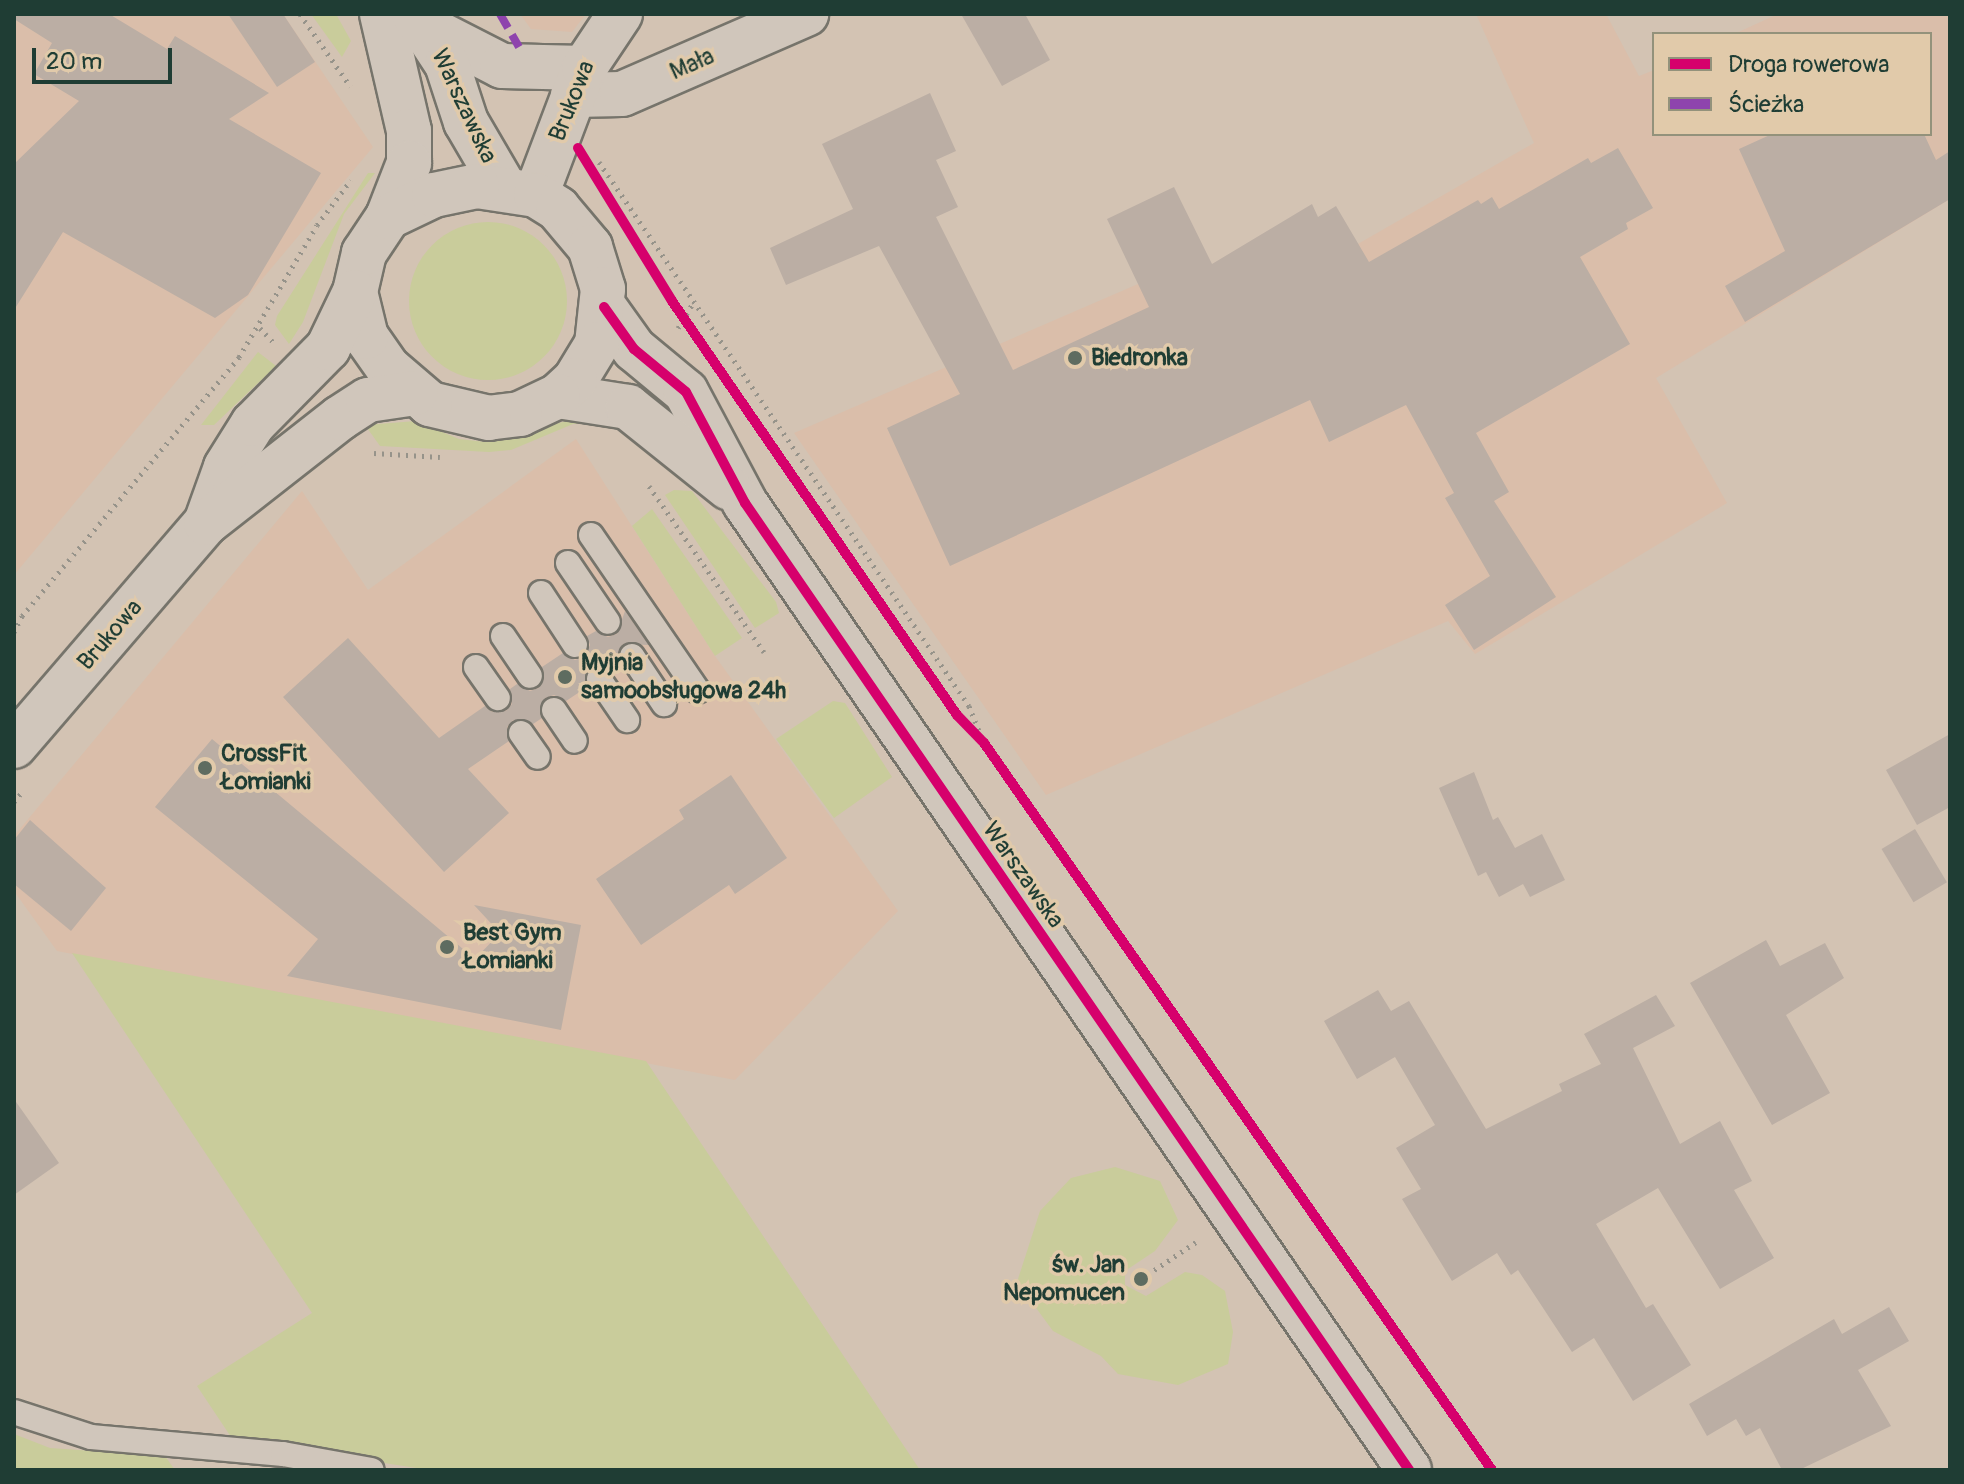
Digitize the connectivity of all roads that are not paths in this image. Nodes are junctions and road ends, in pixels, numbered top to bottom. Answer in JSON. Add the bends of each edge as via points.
{"nodes":[{"id":1,"x":382,"y":14,"type":"edge"},
{"id":2,"x":620,"y":14,"type":"edge"},
{"id":3,"x":806,"y":14,"type":"edge"},
{"id":4,"x":419,"y":20,"type":"edge"},
{"id":5,"x":579,"y":81,"type":"junction"},
{"id":6,"x":520,"y":191,"type":"junction"},
{"id":7,"x":388,"y":217,"type":"junction"},
{"id":8,"x":355,"y":292,"type":"junction"},
{"id":9,"x":604,"y":307,"type":"junction"},
{"id":10,"x":415,"y":393,"type":"junction"},
{"id":11,"x":558,"y":396,"type":"junction"},
{"id":12,"x":745,"y":503,"type":"junction"},
{"id":13,"x":206,"y":523,"type":"junction"},
{"id":14,"x":591,"y":535,"type":"dead end"},
{"id":15,"x":568,"y":563,"type":"dead end"},
{"id":16,"x":541,"y":593,"type":"dead end"},
{"id":17,"x":608,"y":622,"type":"dead end"},
{"id":18,"x":503,"y":636,"type":"dead end"},
{"id":19,"x":575,"y":645,"type":"dead end"},
{"id":20,"x":632,"y":656,"type":"dead end"},
{"id":21,"x":476,"y":667,"type":"dead end"},
{"id":22,"x":530,"y":676,"type":"dead end"},
{"id":23,"x":599,"y":679,"type":"dead end"},
{"id":24,"x":698,"y":691,"type":"dead end"},
{"id":25,"x":498,"y":698,"type":"dead end"},
{"id":26,"x":664,"y":704,"type":"dead end"},
{"id":27,"x":554,"y":710,"type":"dead end"},
{"id":28,"x":627,"y":720,"type":"dead end"},
{"id":29,"x":521,"y":733,"type":"dead end"},
{"id":30,"x":575,"y":741,"type":"dead end"},
{"id":31,"x":538,"y":757,"type":"dead end"},
{"id":32,"x":23,"y":763,"type":"edge"},
{"id":33,"x":14,"y":1412,"type":"edge"},
{"id":34,"x":372,"y":1470,"type":"edge"},
{"id":35,"x":1409,"y":1470,"type":"edge"}],
"edges":[{"from":1,"to":7,"type":"street","name":"Warszawska","via":[[409,131],[409,163]]},
{"from":2,"to":5,"type":"street","name":"Brukowa"},
{"from":3,"to":5,"type":"street","name":"Mała","via":[[622,94]]},
{"from":4,"to":5,"type":"street","name":"Warszawska","via":[[502,66]]},
{"from":4,"to":6,"type":"street","name":"Warszawska","via":[[447,64],[466,122]]},
{"from":5,"to":6,"type":"street","name":"Brukowa"},
{"from":6,"to":7,"type":"street","via":[[477,186],[434,195]]},
{"from":6,"to":9,"type":"street","via":[[574,224],[600,271]]},
{"from":7,"to":8,"type":"street","via":[[364,253]]},
{"from":8,"to":10,"type":"street","via":[[366,337]]},
{"from":8,"to":13,"type":"street","name":"Brukowa","via":[[328,348],[253,424],[232,456]]},
{"from":9,"to":11,"type":"street","via":[[597,344]]},
{"from":9,"to":12,"type":"street","name":"Warszawska","via":[[634,349],[686,392]]},
{"from":10,"to":11,"type":"street","via":[[457,414],[489,418],[520,414]]},
{"from":10,"to":13,"type":"street","name":"Brukowa","via":[[368,400]]},
{"from":11,"to":12,"type":"street","name":"Warszawska","via":[[628,407]]},
{"from":12,"to":35,"type":"street","name":"Warszawska"},
{"from":13,"to":32,"type":"street","name":"Brukowa"},
{"from":14,"to":24,"type":"lane"},
{"from":15,"to":17,"type":"lane"},
{"from":16,"to":19,"type":"lane"},
{"from":18,"to":22,"type":"lane"},
{"from":20,"to":26,"type":"lane"},
{"from":21,"to":25,"type":"lane"},
{"from":23,"to":28,"type":"lane"},
{"from":27,"to":30,"type":"lane"},
{"from":29,"to":31,"type":"lane"},
{"from":33,"to":34,"type":"lane","via":[[91,1437],[283,1454]]}]}
